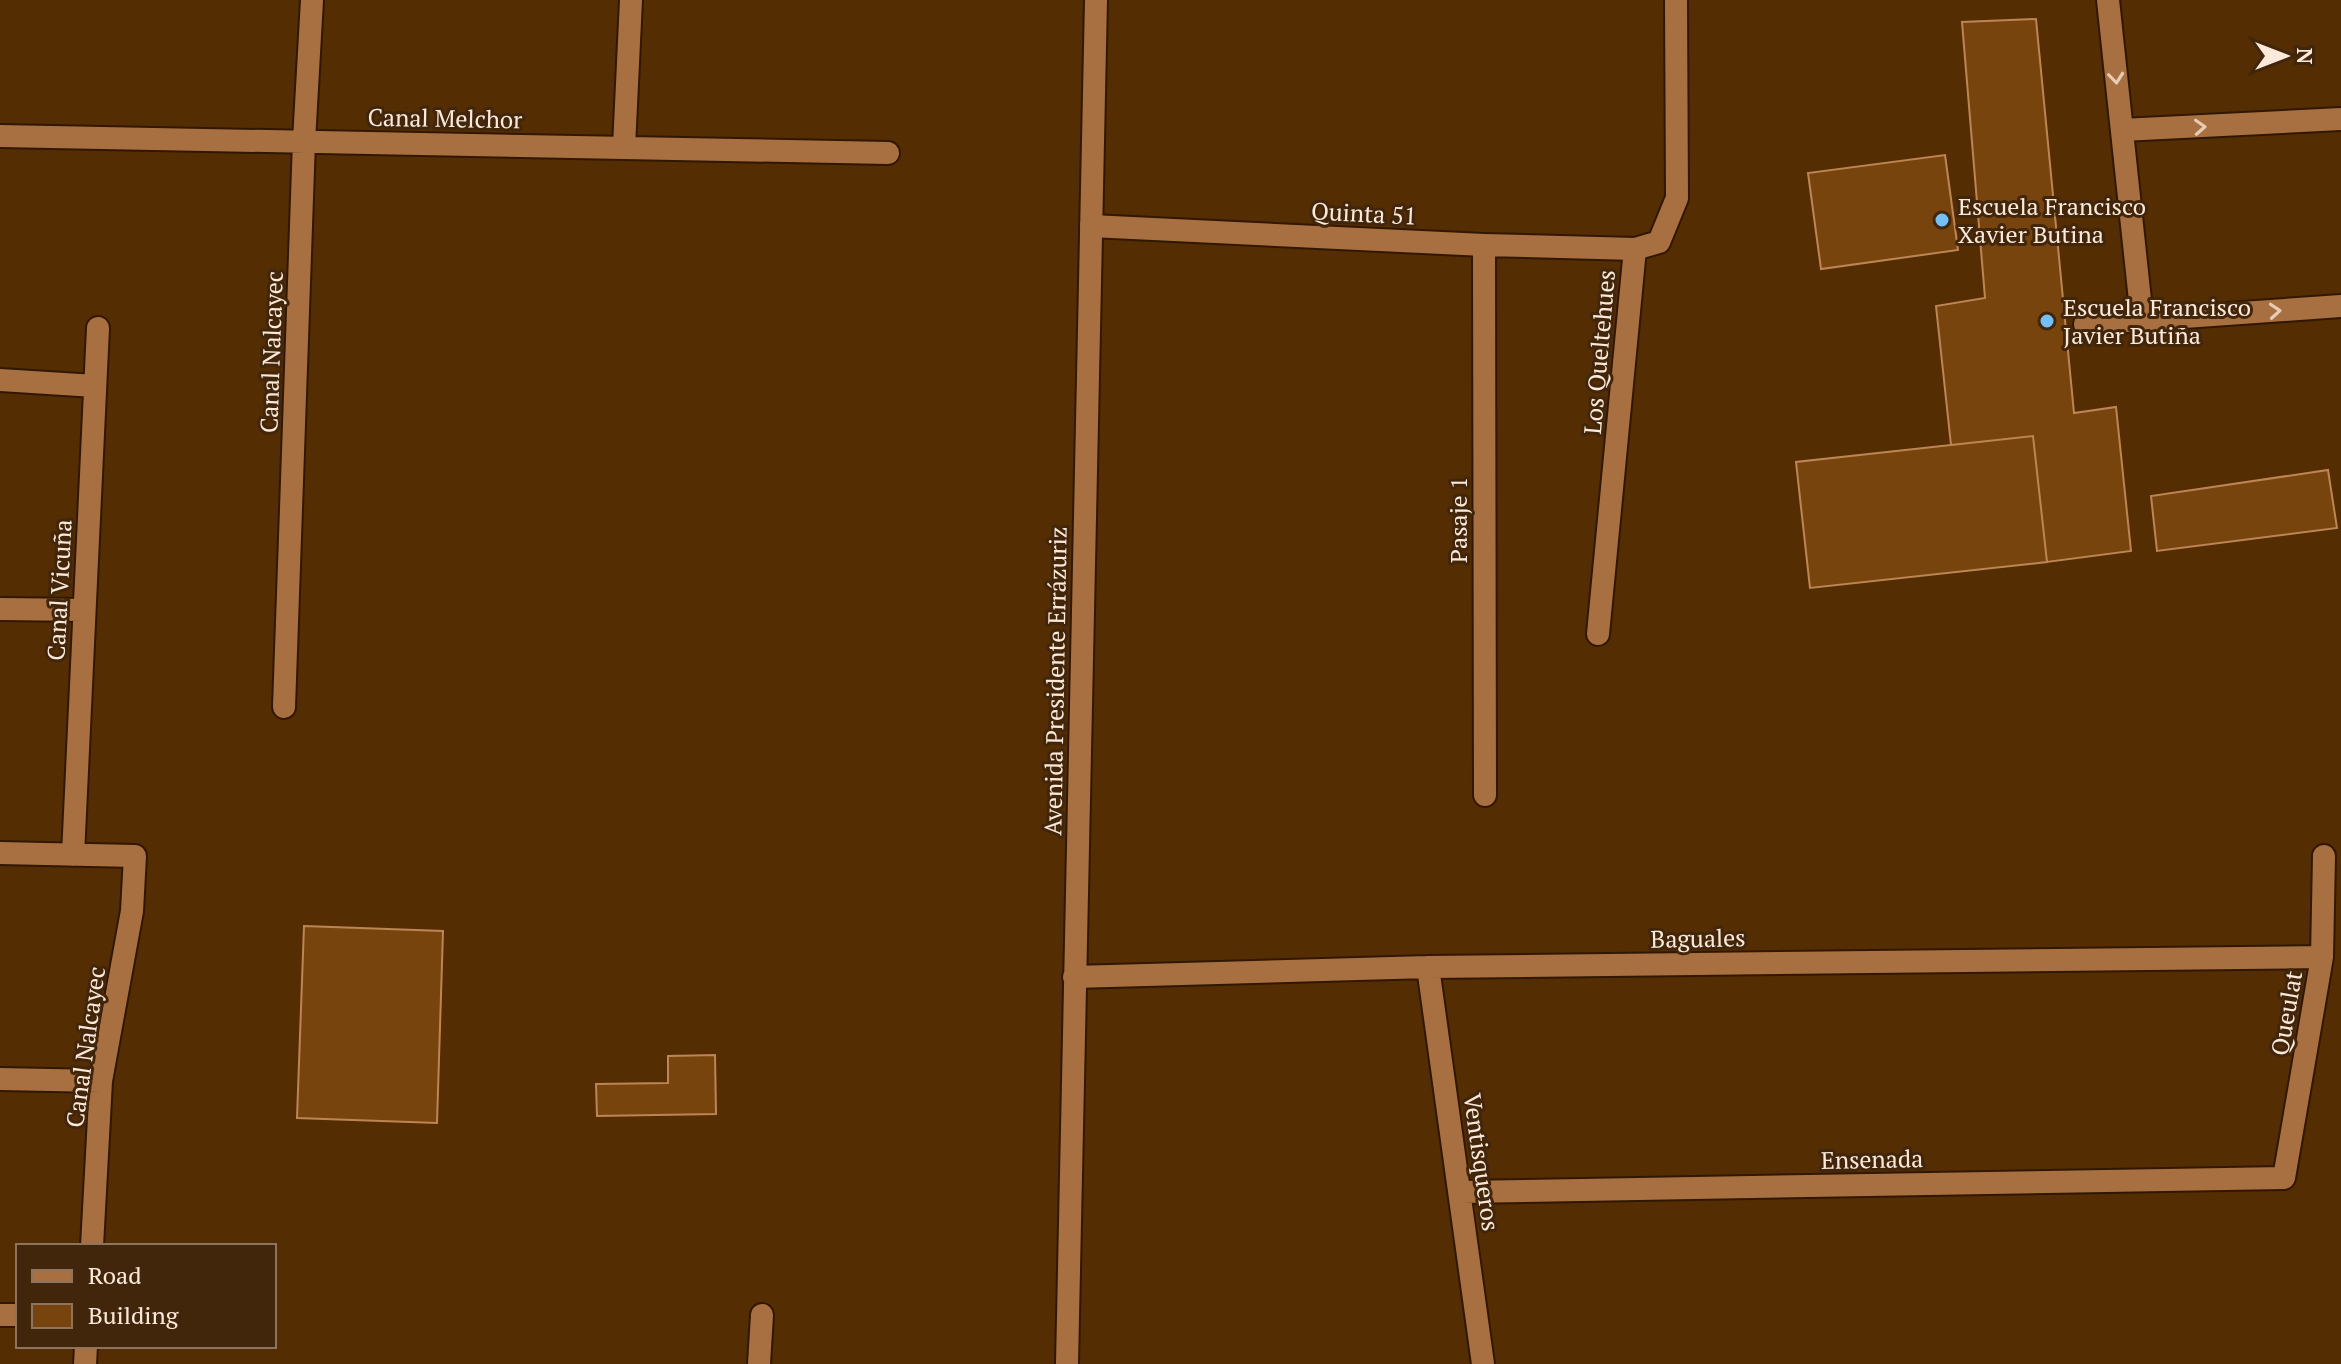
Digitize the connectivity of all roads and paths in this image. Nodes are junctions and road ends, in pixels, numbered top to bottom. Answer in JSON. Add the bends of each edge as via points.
{"nodes":[{"id":1,"x":312,"y":0,"type":"edge"},
{"id":2,"x":631,"y":0,"type":"edge"},
{"id":3,"x":1096,"y":0,"type":"edge"},
{"id":4,"x":1676,"y":0,"type":"edge"},
{"id":5,"x":2108,"y":0,"type":"edge"},
{"id":6,"x":2341,"y":119,"type":"edge"},
{"id":7,"x":2122,"y":130,"type":"junction"},
{"id":8,"x":0,"y":136,"type":"edge"},
{"id":9,"x":304,"y":141,"type":"junction"},
{"id":10,"x":624,"y":147,"type":"junction"},
{"id":11,"x":888,"y":153,"type":"dead end"},
{"id":12,"x":1091,"y":226,"type":"junction"},
{"id":13,"x":1484,"y":245,"type":"junction"},
{"id":14,"x":1635,"y":249,"type":"junction"},
{"id":15,"x":2341,"y":306,"type":"edge"},
{"id":16,"x":2142,"y":319,"type":"junction"},
{"id":17,"x":2085,"y":324,"type":"dead end"},
{"id":18,"x":98,"y":328,"type":"dead end"},
{"id":19,"x":0,"y":380,"type":"edge"},
{"id":20,"x":95,"y":386,"type":"junction"},
{"id":21,"x":0,"y":609,"type":"edge"},
{"id":22,"x":84,"y":610,"type":"junction"},
{"id":23,"x":1598,"y":634,"type":"dead end"},
{"id":24,"x":284,"y":707,"type":"dead end"},
{"id":25,"x":1485,"y":795,"type":"dead end"},
{"id":26,"x":0,"y":853,"type":"edge"},
{"id":27,"x":73,"y":855,"type":"junction"},
{"id":28,"x":2324,"y":856,"type":"dead end"},
{"id":29,"x":2322,"y":957,"type":"junction"},
{"id":30,"x":1428,"y":967,"type":"junction"},
{"id":31,"x":1074,"y":977,"type":"junction"},
{"id":32,"x":0,"y":1079,"type":"edge"},
{"id":33,"x":101,"y":1081,"type":"junction"},
{"id":34,"x":2284,"y":1178,"type":"joint"},
{"id":35,"x":1460,"y":1192,"type":"junction"},
{"id":36,"x":92,"y":1244,"type":"edge"},
{"id":37,"x":762,"y":1315,"type":"dead end"},
{"id":38,"x":759,"y":1364,"type":"edge"},
{"id":39,"x":1067,"y":1364,"type":"edge"},
{"id":40,"x":1483,"y":1364,"type":"edge"}],
"edges":[{"from":1,"to":9,"type":"street","name":"Canal Nalcayec"},
{"from":2,"to":10,"type":"street"},
{"from":3,"to":12,"type":"street","name":"Avenida Presidente Errázuriz"},
{"from":4,"to":14,"type":"street","name":"Los Queltehues","via":[[1677,198],[1659,242]]},
{"from":5,"to":7,"type":"street","one_way":true},
{"from":7,"to":6,"type":"street","one_way":true},
{"from":7,"to":16,"type":"street"},
{"from":8,"to":9,"type":"street","name":"Canal Melchor"},
{"from":9,"to":10,"type":"street","name":"Canal Melchor"},
{"from":9,"to":24,"type":"street","name":"Canal Nalcayec"},
{"from":10,"to":11,"type":"street","name":"Canal Melchor"},
{"from":12,"to":13,"type":"street","name":"Quinta 51"},
{"from":12,"to":31,"type":"street","name":"Avenida Presidente Errázuriz"},
{"from":13,"to":14,"type":"street","name":"Quinta 51"},
{"from":13,"to":25,"type":"street","name":"Pasaje 1"},
{"from":14,"to":23,"type":"street","name":"Los Queltehues"},
{"from":16,"to":15,"type":"street","one_way":true},
{"from":16,"to":17,"type":"street"},
{"from":18,"to":20,"type":"street","name":"Canal Vicuña"},
{"from":19,"to":20,"type":"street"},
{"from":20,"to":22,"type":"street","name":"Canal Vicuña"},
{"from":21,"to":22,"type":"street"},
{"from":22,"to":27,"type":"street","name":"Canal Vicuña"},
{"from":26,"to":27,"type":"street"},
{"from":27,"to":33,"type":"street","name":"Canal Nalcayec","via":[[135,856],[132,911]]},
{"from":28,"to":29,"type":"street","name":"Queulat"},
{"from":29,"to":30,"type":"street","name":"Baguales"},
{"from":29,"to":34,"type":"street","name":"Queulat"},
{"from":30,"to":31,"type":"street","name":"Baguales"},
{"from":30,"to":35,"type":"street","name":"Ventisqueros"},
{"from":31,"to":39,"type":"street","name":"Avenida Presidente Errázuriz"},
{"from":32,"to":33,"type":"street"},
{"from":33,"to":36,"type":"street","name":"Canal Nalcayec"},
{"from":34,"to":35,"type":"street","name":"Ensenada"},
{"from":35,"to":40,"type":"street","name":"Ventisqueros"},
{"from":37,"to":38,"type":"street"}]}
